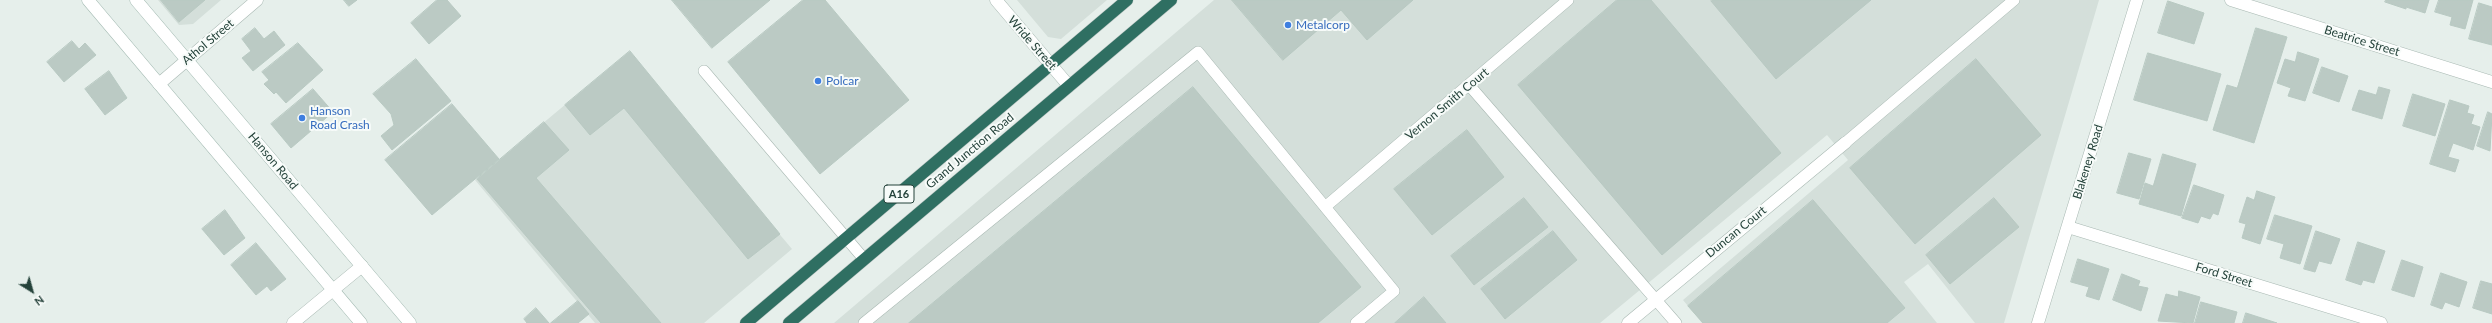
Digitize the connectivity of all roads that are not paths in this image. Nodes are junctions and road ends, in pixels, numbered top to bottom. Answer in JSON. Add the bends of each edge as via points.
{"nodes":[{"id":1,"x":88,"y":0,"type":"edge"},
{"id":2,"x":136,"y":0,"type":"edge"},
{"id":3,"x":257,"y":0,"type":"edge"},
{"id":4,"x":996,"y":0,"type":"edge"},
{"id":5,"x":1127,"y":0,"type":"edge"},
{"id":6,"x":1171,"y":0,"type":"edge"},
{"id":7,"x":1568,"y":0,"type":"edge"},
{"id":8,"x":2014,"y":0,"type":"edge"},
{"id":9,"x":2137,"y":0,"type":"edge"},
{"id":10,"x":2231,"y":0,"type":"edge"},
{"id":11,"x":187,"y":60,"type":"junction"},
{"id":12,"x":1051,"y":65,"type":"junction"},
{"id":13,"x":704,"y":71,"type":"dead end"},
{"id":14,"x":2492,"y":82,"type":"edge"},
{"id":15,"x":159,"y":84,"type":"junction"},
{"id":16,"x":1469,"y":84,"type":"junction"},
{"id":17,"x":1069,"y":86,"type":"junction"},
{"id":18,"x":1845,"y":143,"type":"joint"},
{"id":19,"x":1325,"y":207,"type":"junction"},
{"id":20,"x":2068,"y":227,"type":"junction"},
{"id":21,"x":846,"y":238,"type":"junction"},
{"id":22,"x":864,"y":259,"type":"junction"},
{"id":23,"x":362,"y":266,"type":"junction"},
{"id":24,"x":332,"y":289,"type":"junction"},
{"id":25,"x":1656,"y":298,"type":"junction"},
{"id":26,"x":293,"y":323,"type":"edge"},
{"id":27,"x":360,"y":323,"type":"edge"},
{"id":28,"x":410,"y":323,"type":"edge"},
{"id":29,"x":746,"y":323,"type":"edge"},
{"id":30,"x":789,"y":323,"type":"edge"},
{"id":31,"x":864,"y":323,"type":"edge"},
{"id":32,"x":1356,"y":323,"type":"edge"},
{"id":33,"x":1628,"y":323,"type":"edge"},
{"id":34,"x":1676,"y":323,"type":"edge"},
{"id":35,"x":2038,"y":323,"type":"edge"},
{"id":36,"x":2381,"y":323,"type":"edge"}],
"edges":[{"from":1,"to":15,"type":"street"},
{"from":2,"to":11,"type":"street","name":"Hanson Road"},
{"from":3,"to":11,"type":"street","name":"Athol Street"},
{"from":4,"to":12,"type":"street","name":"Wride Street"},
{"from":5,"to":12,"type":"highway","name":"Grand Junction Road","number":"A16"},
{"from":6,"to":17,"type":"highway","name":"Grand Junction Road","number":"A16"},
{"from":7,"to":16,"type":"lane","name":"Vernon Smith Court"},
{"from":8,"to":18,"type":"lane"},
{"from":9,"to":20,"type":"street","name":"Blakeney Road"},
{"from":10,"to":14,"type":"street","name":"Beatrice Street"},
{"from":11,"to":15,"type":"street","name":"Athol Street"},
{"from":11,"to":23,"type":"street","name":"Hanson Road"},
{"from":12,"to":17,"type":"street","name":"Wride Street"},
{"from":12,"to":21,"type":"highway","name":"Grand Junction Road","number":"A16"},
{"from":13,"to":21,"type":"lane"},
{"from":15,"to":24,"type":"street"},
{"from":16,"to":19,"type":"lane","name":"Vernon Smith Court"},
{"from":16,"to":25,"type":"lane"},
{"from":17,"to":22,"type":"highway","name":"Grand Junction Road","number":"A16"},
{"from":18,"to":25,"type":"street","name":"Duncan Court"},
{"from":19,"to":31,"type":"lane","via":[[1198,52]]},
{"from":19,"to":32,"type":"lane","via":[[1394,291]]},
{"from":20,"to":35,"type":"street","name":"Blakeney Road"},
{"from":20,"to":36,"type":"street","name":"Ford Street"},
{"from":21,"to":22,"type":"lane"},
{"from":21,"to":29,"type":"highway","name":"Grand Junction Road","number":"A16"},
{"from":22,"to":30,"type":"highway","name":"Grand Junction Road","number":"A16"},
{"from":23,"to":24,"type":"street"},
{"from":23,"to":28,"type":"street","name":"Hanson Road"},
{"from":24,"to":26,"type":"street"},
{"from":24,"to":27,"type":"street"},
{"from":25,"to":33,"type":"street","name":"Duncan Court"},
{"from":25,"to":34,"type":"lane"}]}
